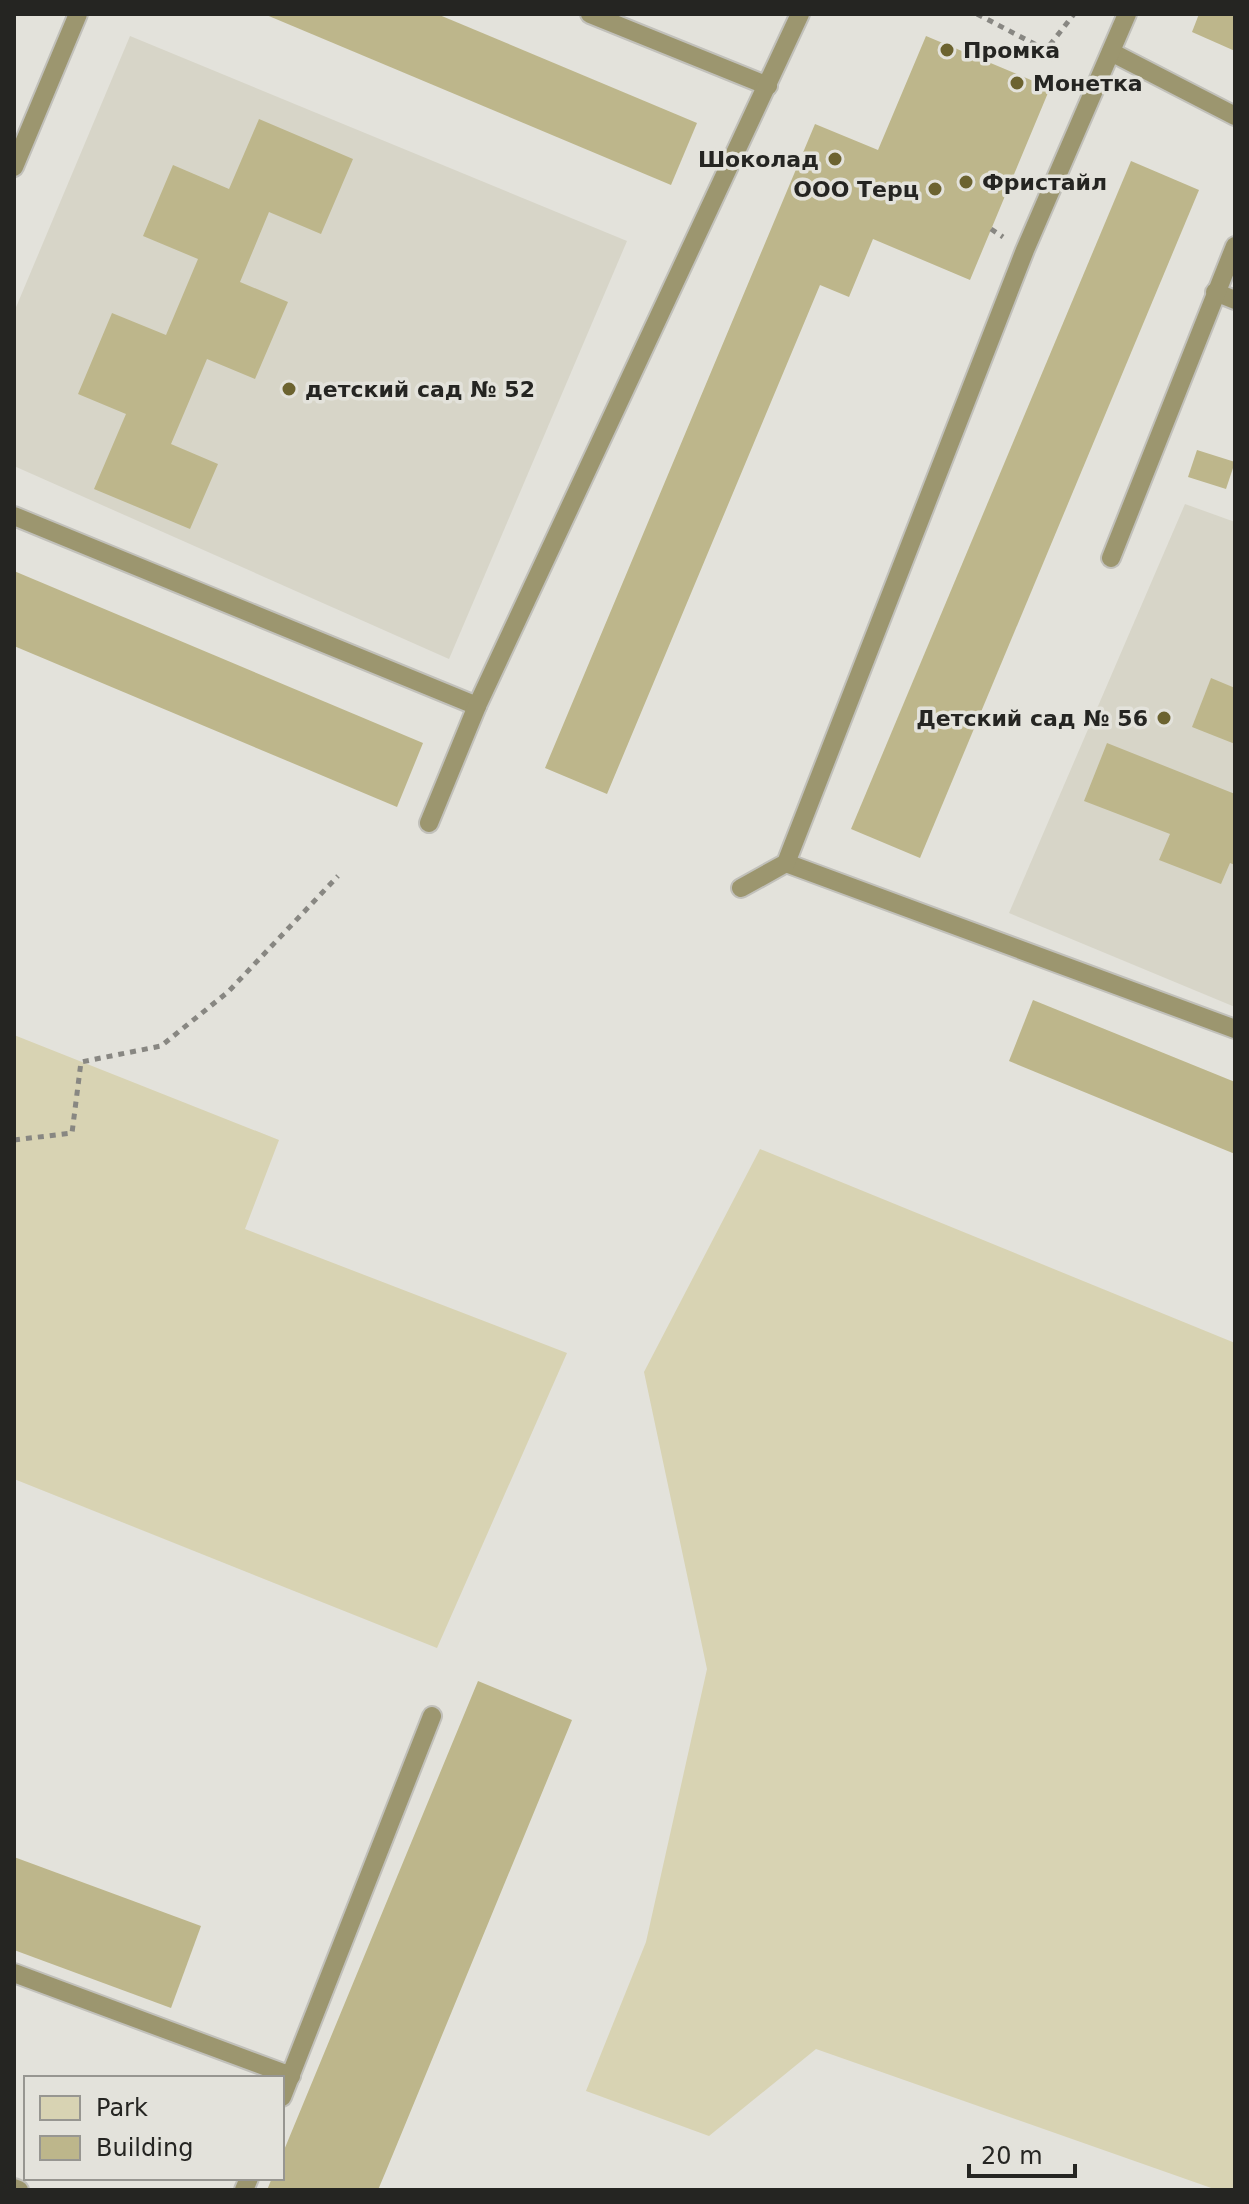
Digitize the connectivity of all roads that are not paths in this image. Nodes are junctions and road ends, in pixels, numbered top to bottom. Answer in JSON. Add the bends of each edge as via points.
{"nodes":[{"id":1,"x":78,"y":14,"type":"edge"},
{"id":2,"x":590,"y":14,"type":"edge"},
{"id":3,"x":800,"y":14,"type":"edge"},
{"id":4,"x":1127,"y":14,"type":"edge"},
{"id":5,"x":1111,"y":52,"type":"junction"},
{"id":6,"x":768,"y":86,"type":"junction"},
{"id":7,"x":1235,"y":116,"type":"edge"},
{"id":8,"x":14,"y":167,"type":"edge"},
{"id":9,"x":1235,"y":246,"type":"edge"},
{"id":10,"x":1215,"y":292,"type":"junction"},
{"id":11,"x":1235,"y":300,"type":"edge"},
{"id":12,"x":14,"y":516,"type":"edge"},
{"id":13,"x":1111,"y":558,"type":"dead end"},
{"id":14,"x":477,"y":706,"type":"junction"},
{"id":15,"x":429,"y":823,"type":"dead end"},
{"id":16,"x":786,"y":863,"type":"junction"},
{"id":17,"x":741,"y":888,"type":"dead end"},
{"id":18,"x":1235,"y":1029,"type":"edge"},
{"id":19,"x":432,"y":1716,"type":"dead end"},
{"id":20,"x":14,"y":1973,"type":"edge"},
{"id":21,"x":291,"y":2076,"type":"junction"},
{"id":22,"x":284,"y":2092,"type":"edge"}],
"edges":[{"from":1,"to":8,"type":"lane"},
{"from":2,"to":6,"type":"lane"},
{"from":3,"to":6,"type":"lane"},
{"from":4,"to":5,"type":"lane"},
{"from":5,"to":7,"type":"lane"},
{"from":5,"to":16,"type":"lane","via":[[1025,250]]},
{"from":6,"to":14,"type":"lane"},
{"from":9,"to":10,"type":"lane"},
{"from":10,"to":11,"type":"lane"},
{"from":10,"to":13,"type":"lane"},
{"from":12,"to":14,"type":"lane"},
{"from":14,"to":15,"type":"lane"},
{"from":16,"to":17,"type":"lane"},
{"from":16,"to":18,"type":"lane"},
{"from":19,"to":21,"type":"lane"},
{"from":20,"to":21,"type":"lane"},
{"from":21,"to":22,"type":"lane"}]}
